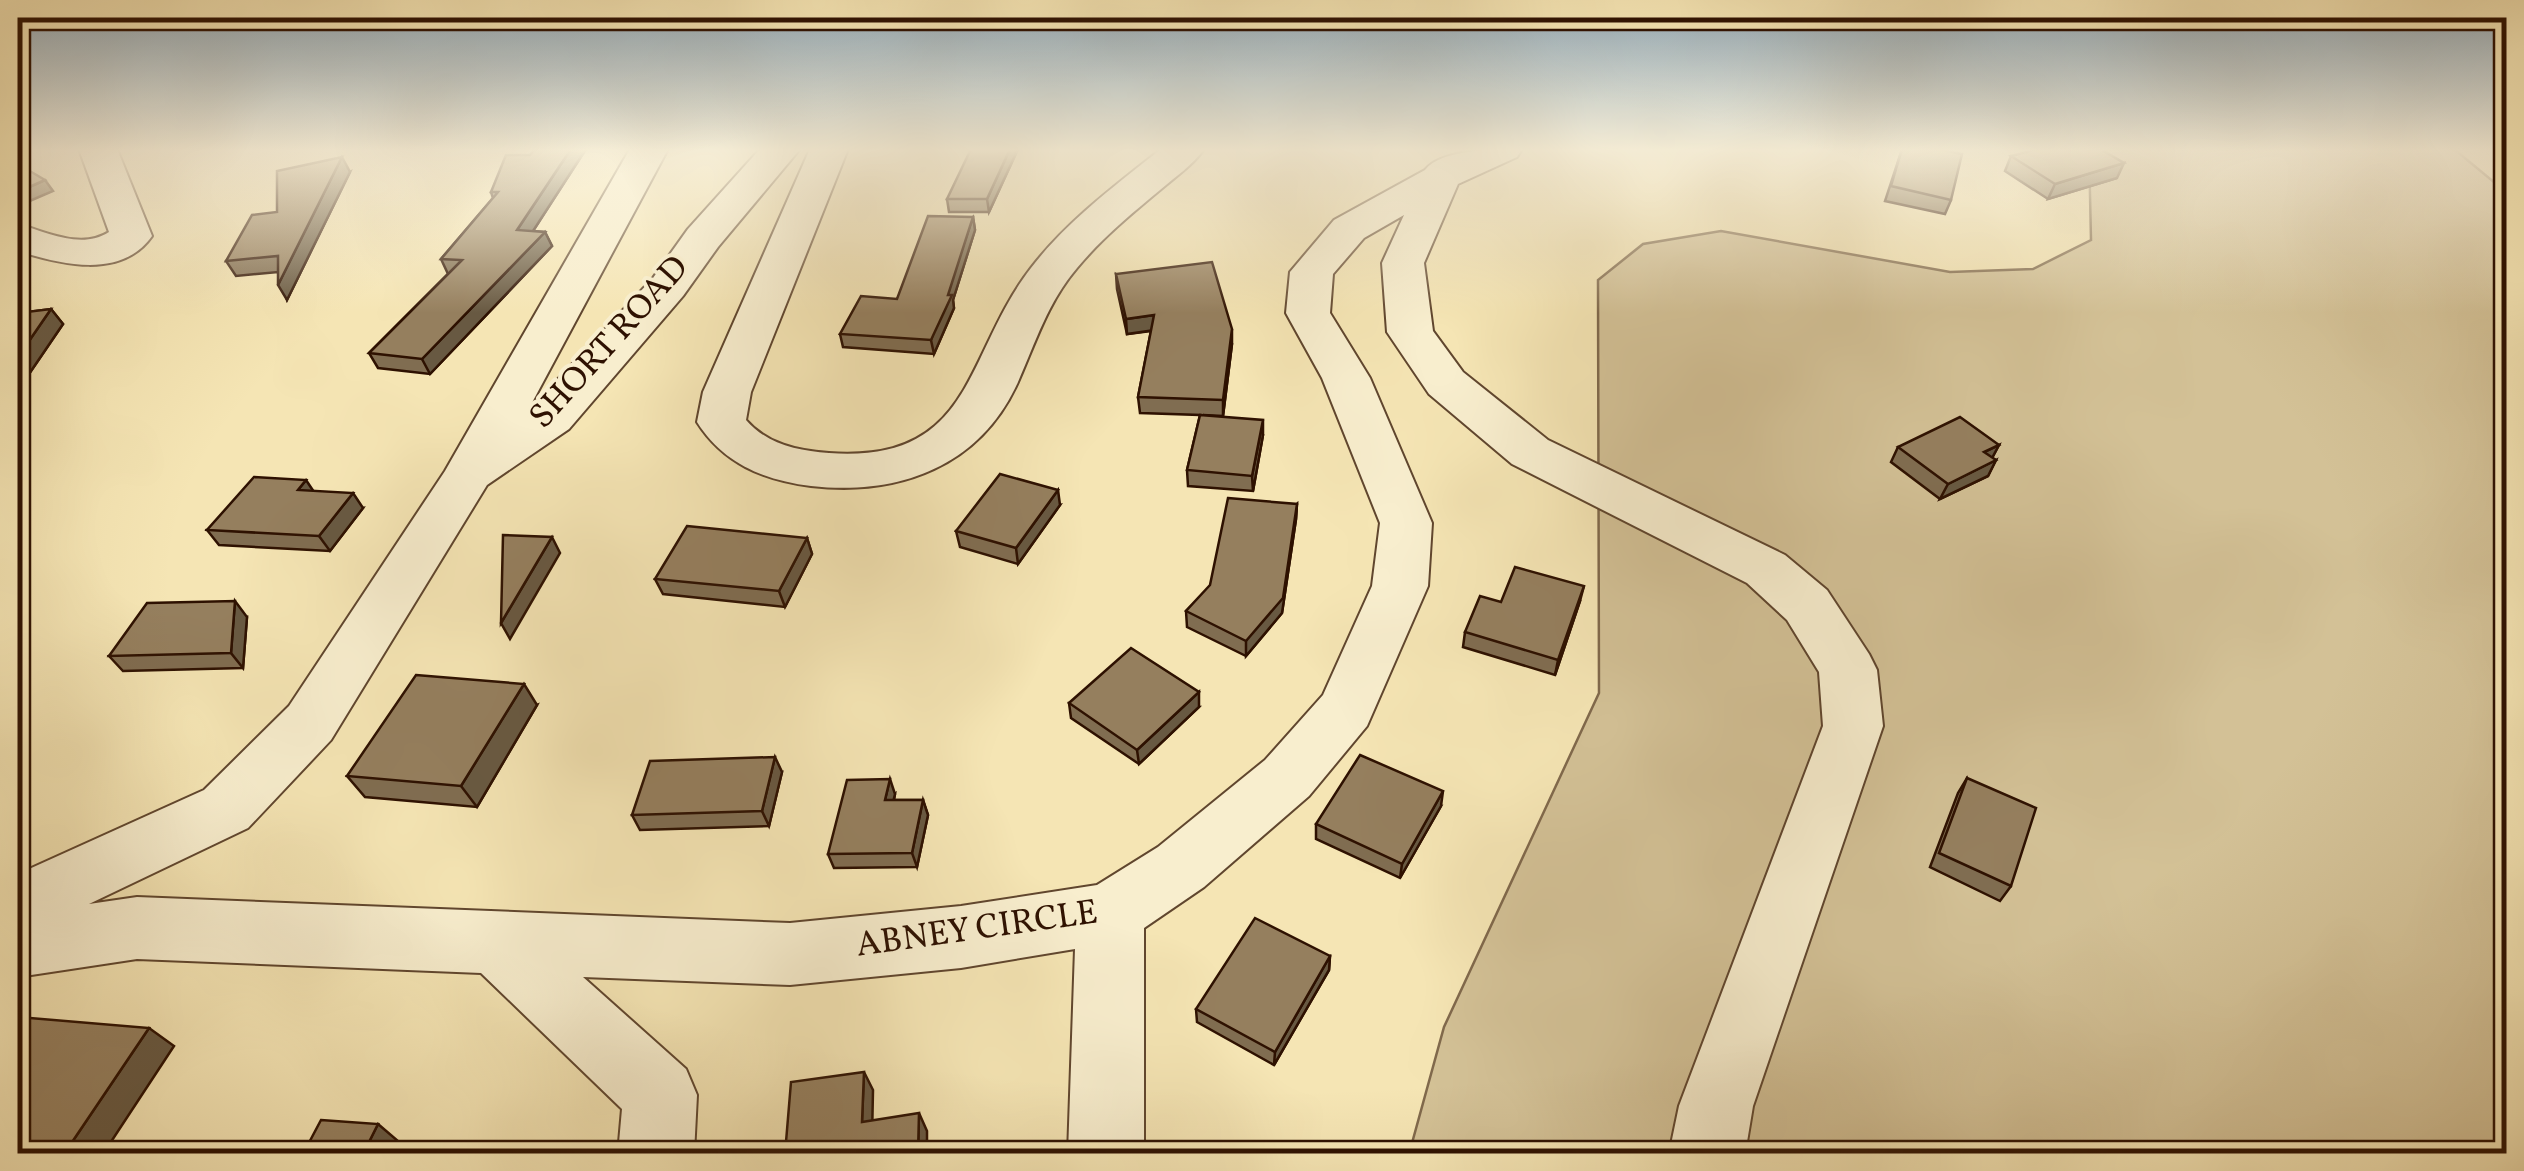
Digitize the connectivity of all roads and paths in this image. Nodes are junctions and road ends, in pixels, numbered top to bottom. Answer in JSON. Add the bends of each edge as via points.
{"nodes":[{"id":1,"x":119,"y":204,"type":"edge"},
{"id":2,"x":619,"y":204,"type":"edge"},
{"id":3,"x":733,"y":204,"type":"edge"},
{"id":4,"x":807,"y":204,"type":"edge"},
{"id":5,"x":1119,"y":204,"type":"edge"},
{"id":6,"x":1385,"y":204,"type":"edge"},
{"id":7,"x":1426,"y":204,"type":"edge"},
{"id":8,"x":18,"y":237,"type":"edge"},
{"id":9,"x":466,"y":478,"type":"junction"},
{"id":10,"x":18,"y":906,"type":"edge"},
{"id":11,"x":1110,"y":913,"type":"junction"},
{"id":12,"x":498,"y":944,"type":"junction"},
{"id":13,"x":18,"y":946,"type":"edge"},
{"id":14,"x":656,"y":1154,"type":"edge"},
{"id":15,"x":1106,"y":1154,"type":"edge"},
{"id":16,"x":1707,"y":1154,"type":"edge"}],
"edges":[{"from":1,"to":8,"type":"street","via":[[131,236],[117,250],[90,255]]},
{"from":2,"to":9,"type":"street"},
{"from":3,"to":9,"type":"street","name":"SHORT ROAD","via":[[552,418]]},
{"from":4,"to":5,"type":"street","via":[[727,392],[721,422],[746,449],[819,470],[873,470],[914,461],[968,423],[1033,296]]},
{"from":6,"to":11,"type":"street","name":"ABNEY CIRCLE","via":[[1349,229],[1312,272],[1308,313],[1346,378],[1406,523],[1400,586],[1346,709],[1287,778],[1180,867]]},
{"from":7,"to":16,"type":"street","via":[[1403,264],[1410,332],[1446,384],[1530,452],[1766,570],[1807,605],[1848,670],[1853,726],[1716,1106]]},
{"from":9,"to":10,"type":"street","via":[[310,723],[226,809]]},
{"from":11,"to":12,"type":"street","name":"ABNEY CIRCLE","via":[[790,954]]},
{"from":11,"to":15,"type":"street"},
{"from":12,"to":13,"type":"street","name":"ABNEY CIRCLE","via":[[137,928]]},
{"from":12,"to":14,"type":"street","via":[[660,1095]]}]}
